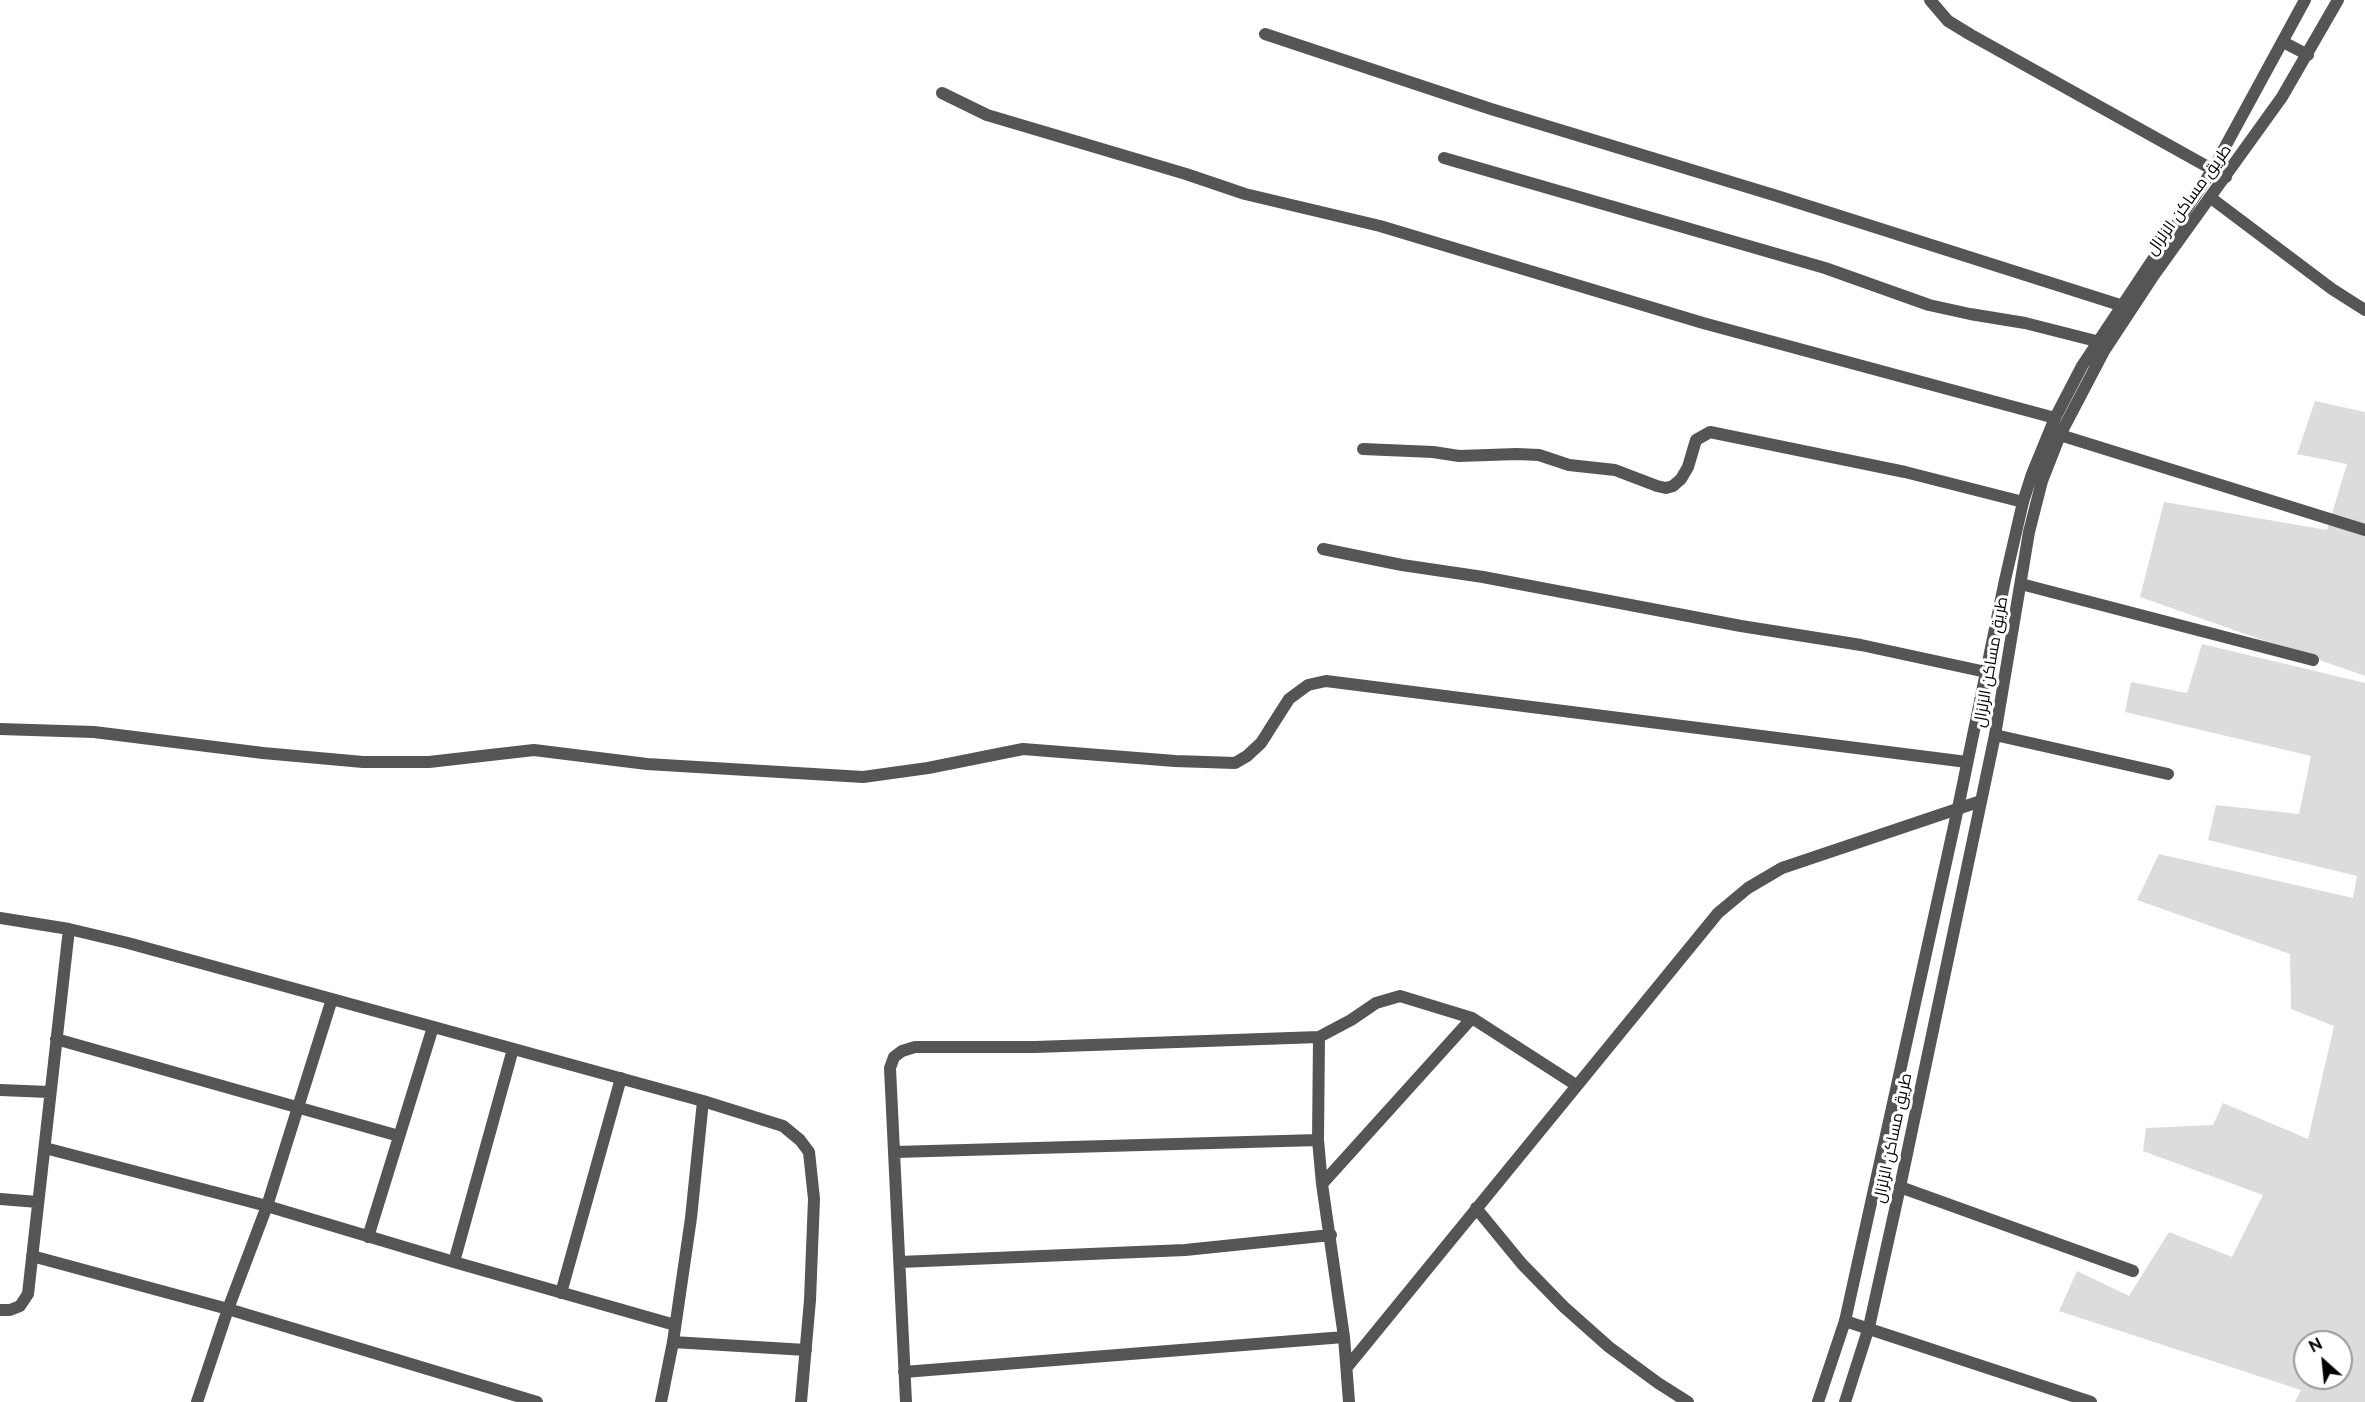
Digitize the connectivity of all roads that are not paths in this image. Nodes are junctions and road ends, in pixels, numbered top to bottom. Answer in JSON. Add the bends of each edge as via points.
{"nodes":[{"id":1,"x":1930,"y":0,"type":"edge"},
{"id":2,"x":2305,"y":0,"type":"edge"},
{"id":3,"x":2338,"y":0,"type":"edge"},
{"id":4,"x":1265,"y":34,"type":"dead end"},
{"id":5,"x":2283,"y":42,"type":"junction"},
{"id":6,"x":2308,"y":55,"type":"junction"},
{"id":7,"x":942,"y":93,"type":"dead end"},
{"id":8,"x":1444,"y":158,"type":"dead end"},
{"id":9,"x":2213,"y":169,"type":"junction"},
{"id":10,"x":2226,"y":177,"type":"junction"},
{"id":11,"x":2211,"y":198,"type":"junction"},
{"id":12,"x":2121,"y":305,"type":"junction"},
{"id":13,"x":2365,"y":310,"type":"edge"},
{"id":14,"x":2096,"y":342,"type":"junction"},
{"id":15,"x":2055,"y":418,"type":"junction"},
{"id":16,"x":2060,"y":435,"type":"junction"},
{"id":17,"x":1363,"y":449,"type":"dead end"},
{"id":18,"x":2023,"y":502,"type":"junction"},
{"id":19,"x":2365,"y":530,"type":"edge"},
{"id":20,"x":1323,"y":549,"type":"dead end"},
{"id":21,"x":2021,"y":584,"type":"junction"},
{"id":22,"x":2313,"y":660,"type":"dead end"},
{"id":23,"x":1986,"y":672,"type":"junction"},
{"id":24,"x":0,"y":729,"type":"edge"},
{"id":25,"x":1995,"y":735,"type":"junction"},
{"id":26,"x":1967,"y":762,"type":"junction"},
{"id":27,"x":2168,"y":774,"type":"dead end"},
{"id":28,"x":1981,"y":801,"type":"junction"},
{"id":29,"x":1958,"y":808,"type":"junction"},
{"id":30,"x":0,"y":918,"type":"edge"},
{"id":31,"x":69,"y":929,"type":"junction"},
{"id":32,"x":332,"y":999,"type":"junction"},
{"id":33,"x":1472,"y":1018,"type":"junction"},
{"id":34,"x":433,"y":1027,"type":"junction"},
{"id":35,"x":1318,"y":1037,"type":"junction"},
{"id":36,"x":56,"y":1039,"type":"junction"},
{"id":37,"x":513,"y":1049,"type":"junction"},
{"id":38,"x":621,"y":1078,"type":"junction"},
{"id":39,"x":1576,"y":1085,"type":"junction"},
{"id":40,"x":0,"y":1090,"type":"edge"},
{"id":41,"x":49,"y":1092,"type":"junction"},
{"id":42,"x":703,"y":1101,"type":"junction"},
{"id":43,"x":298,"y":1108,"type":"junction"},
{"id":44,"x":399,"y":1136,"type":"junction"},
{"id":45,"x":1318,"y":1140,"type":"junction"},
{"id":46,"x":45,"y":1148,"type":"junction"},
{"id":47,"x":896,"y":1152,"type":"junction"},
{"id":48,"x":1322,"y":1184,"type":"junction"},
{"id":49,"x":1900,"y":1187,"type":"junction"},
{"id":50,"x":0,"y":1199,"type":"edge"},
{"id":51,"x":38,"y":1202,"type":"junction"},
{"id":52,"x":267,"y":1206,"type":"junction"},
{"id":53,"x":1476,"y":1208,"type":"junction"},
{"id":54,"x":1330,"y":1234,"type":"junction"},
{"id":55,"x":368,"y":1237,"type":"junction"},
{"id":56,"x":32,"y":1256,"type":"junction"},
{"id":57,"x":454,"y":1262,"type":"junction"},
{"id":58,"x":900,"y":1262,"type":"junction"},
{"id":59,"x":2133,"y":1271,"type":"dead end"},
{"id":60,"x":561,"y":1293,"type":"junction"},
{"id":61,"x":228,"y":1309,"type":"junction"},
{"id":62,"x":0,"y":1310,"type":"edge"},
{"id":63,"x":1845,"y":1320,"type":"junction"},
{"id":64,"x":675,"y":1325,"type":"junction"},
{"id":65,"x":1869,"y":1327,"type":"junction"},
{"id":66,"x":1344,"y":1337,"type":"junction"},
{"id":67,"x":673,"y":1342,"type":"junction"},
{"id":68,"x":806,"y":1350,"type":"junction"},
{"id":69,"x":1348,"y":1366,"type":"junction"},
{"id":70,"x":904,"y":1372,"type":"junction"},
{"id":71,"x":197,"y":1402,"type":"edge"},
{"id":72,"x":537,"y":1402,"type":"edge"},
{"id":73,"x":661,"y":1402,"type":"edge"},
{"id":74,"x":801,"y":1402,"type":"edge"},
{"id":75,"x":906,"y":1402,"type":"edge"},
{"id":76,"x":1349,"y":1402,"type":"edge"},
{"id":77,"x":1688,"y":1402,"type":"edge"},
{"id":78,"x":1818,"y":1402,"type":"edge"},
{"id":79,"x":1845,"y":1402,"type":"edge"},
{"id":80,"x":2091,"y":1402,"type":"edge"}],
"edges":[{"from":1,"to":9,"type":"street","via":[[1948,21],[1971,35]]},
{"from":2,"to":5,"type":"street","name":"طريق مساكن الزلزال"},
{"from":3,"to":6,"type":"street","name":"طريق مساكن الزلزال"},
{"from":4,"to":12,"type":"street","via":[[1491,109]]},
{"from":5,"to":6,"type":"street"},
{"from":5,"to":9,"type":"street","name":"طريق مساكن الزلزال"},
{"from":6,"to":10,"type":"street","name":"طريق مساكن الزلزال"},
{"from":7,"to":15,"type":"street","via":[[987,115],[1245,194],[1380,226],[1702,323]]},
{"from":8,"to":14,"type":"street","via":[[1825,268],[1929,305],[2025,323]]},
{"from":9,"to":10,"type":"street"},
{"from":9,"to":12,"type":"street","name":"طريق مساكن الزلزال"},
{"from":10,"to":11,"type":"street","name":"طريق مساكن الزلزال"},
{"from":11,"to":13,"type":"street"},
{"from":11,"to":16,"type":"street","name":"طريق مساكن الزلزال","via":[[2128,312]]},
{"from":12,"to":14,"type":"street","name":"طريق مساكن الزلزال"},
{"from":14,"to":15,"type":"street","name":"طريق مساكن الزلزال"},
{"from":15,"to":18,"type":"street","name":"طريق مساكن الزلزال"},
{"from":16,"to":19,"type":"street"},
{"from":16,"to":21,"type":"street","name":"طريق مساكن الزلزال","via":[[2042,481]]},
{"from":17,"to":18,"type":"street","via":[[1459,456],[1539,455],[1569,465],[1615,470],[1666,488],[1681,479],[1692,445],[1710,432],[1905,472]]},
{"from":18,"to":23,"type":"street","name":"طريق مساكن الزلزال"},
{"from":20,"to":23,"type":"street","via":[[1861,645]]},
{"from":21,"to":22,"type":"street"},
{"from":21,"to":25,"type":"street","name":"طريق مساكن الزلزال"},
{"from":23,"to":26,"type":"street","name":"طريق مساكن الزلزال"},
{"from":24,"to":26,"type":"street","via":[[94,732],[363,762],[429,762],[534,750],[647,764],[863,777],[1023,749],[1235,763],[1261,743],[1289,699],[1308,685],[1326,681]]},
{"from":25,"to":27,"type":"street"},
{"from":25,"to":28,"type":"street","name":"طريق مساكن الزلزال"},
{"from":26,"to":29,"type":"street","name":"طريق مساكن الزلزال"},
{"from":28,"to":29,"type":"street"},
{"from":28,"to":49,"type":"street","name":"طريق مساكن الزلزال"},
{"from":29,"to":39,"type":"street","via":[[1782,868],[1748,888],[1718,913]]},
{"from":29,"to":63,"type":"street","name":"طريق مساكن الزلزال"},
{"from":30,"to":31,"type":"street"},
{"from":31,"to":32,"type":"street"},
{"from":31,"to":36,"type":"street"},
{"from":32,"to":34,"type":"street"},
{"from":32,"to":43,"type":"street"},
{"from":33,"to":35,"type":"street","via":[[1400,996],[1376,1003]]},
{"from":33,"to":39,"type":"street"},
{"from":33,"to":48,"type":"street"},
{"from":34,"to":37,"type":"street"},
{"from":34,"to":44,"type":"street"},
{"from":35,"to":45,"type":"street"},
{"from":35,"to":47,"type":"street","via":[[915,1047],[894,1057],[890,1068]]},
{"from":36,"to":41,"type":"street"},
{"from":36,"to":43,"type":"street"},
{"from":37,"to":38,"type":"street"},
{"from":37,"to":57,"type":"street"},
{"from":38,"to":42,"type":"street"},
{"from":38,"to":60,"type":"street"},
{"from":39,"to":53,"type":"street"},
{"from":40,"to":41,"type":"street"},
{"from":41,"to":46,"type":"street"},
{"from":42,"to":64,"type":"street"},
{"from":42,"to":68,"type":"street","via":[[783,1126],[809,1152],[814,1199]]},
{"from":43,"to":44,"type":"street"},
{"from":43,"to":52,"type":"street"},
{"from":44,"to":55,"type":"street"},
{"from":45,"to":47,"type":"street"},
{"from":45,"to":48,"type":"street"},
{"from":46,"to":51,"type":"street"},
{"from":46,"to":52,"type":"street"},
{"from":47,"to":58,"type":"street"},
{"from":48,"to":54,"type":"street"},
{"from":49,"to":59,"type":"street"},
{"from":49,"to":65,"type":"street","name":"طريق مساكن الزلزال"},
{"from":50,"to":51,"type":"street"},
{"from":51,"to":56,"type":"street"},
{"from":52,"to":55,"type":"street"},
{"from":52,"to":61,"type":"street"},
{"from":53,"to":69,"type":"street"},
{"from":53,"to":77,"type":"street","via":[[1564,1307],[1609,1347]]},
{"from":54,"to":58,"type":"street","via":[[1185,1250]]},
{"from":54,"to":66,"type":"street"},
{"from":55,"to":57,"type":"street"},
{"from":56,"to":61,"type":"street"},
{"from":56,"to":62,"type":"street","via":[[28,1294],[20,1306]]},
{"from":57,"to":60,"type":"street"},
{"from":58,"to":70,"type":"street"},
{"from":60,"to":64,"type":"street"},
{"from":61,"to":71,"type":"street"},
{"from":61,"to":72,"type":"street"},
{"from":63,"to":65,"type":"street"},
{"from":63,"to":78,"type":"street","name":"طريق مساكن الزلزال"},
{"from":64,"to":67,"type":"street"},
{"from":65,"to":79,"type":"street","name":"طريق مساكن الزلزال"},
{"from":65,"to":80,"type":"street"},
{"from":66,"to":69,"type":"street"},
{"from":66,"to":70,"type":"street"},
{"from":67,"to":68,"type":"street"},
{"from":67,"to":73,"type":"street"},
{"from":68,"to":74,"type":"street"},
{"from":69,"to":76,"type":"street"},
{"from":70,"to":75,"type":"street"}]}
